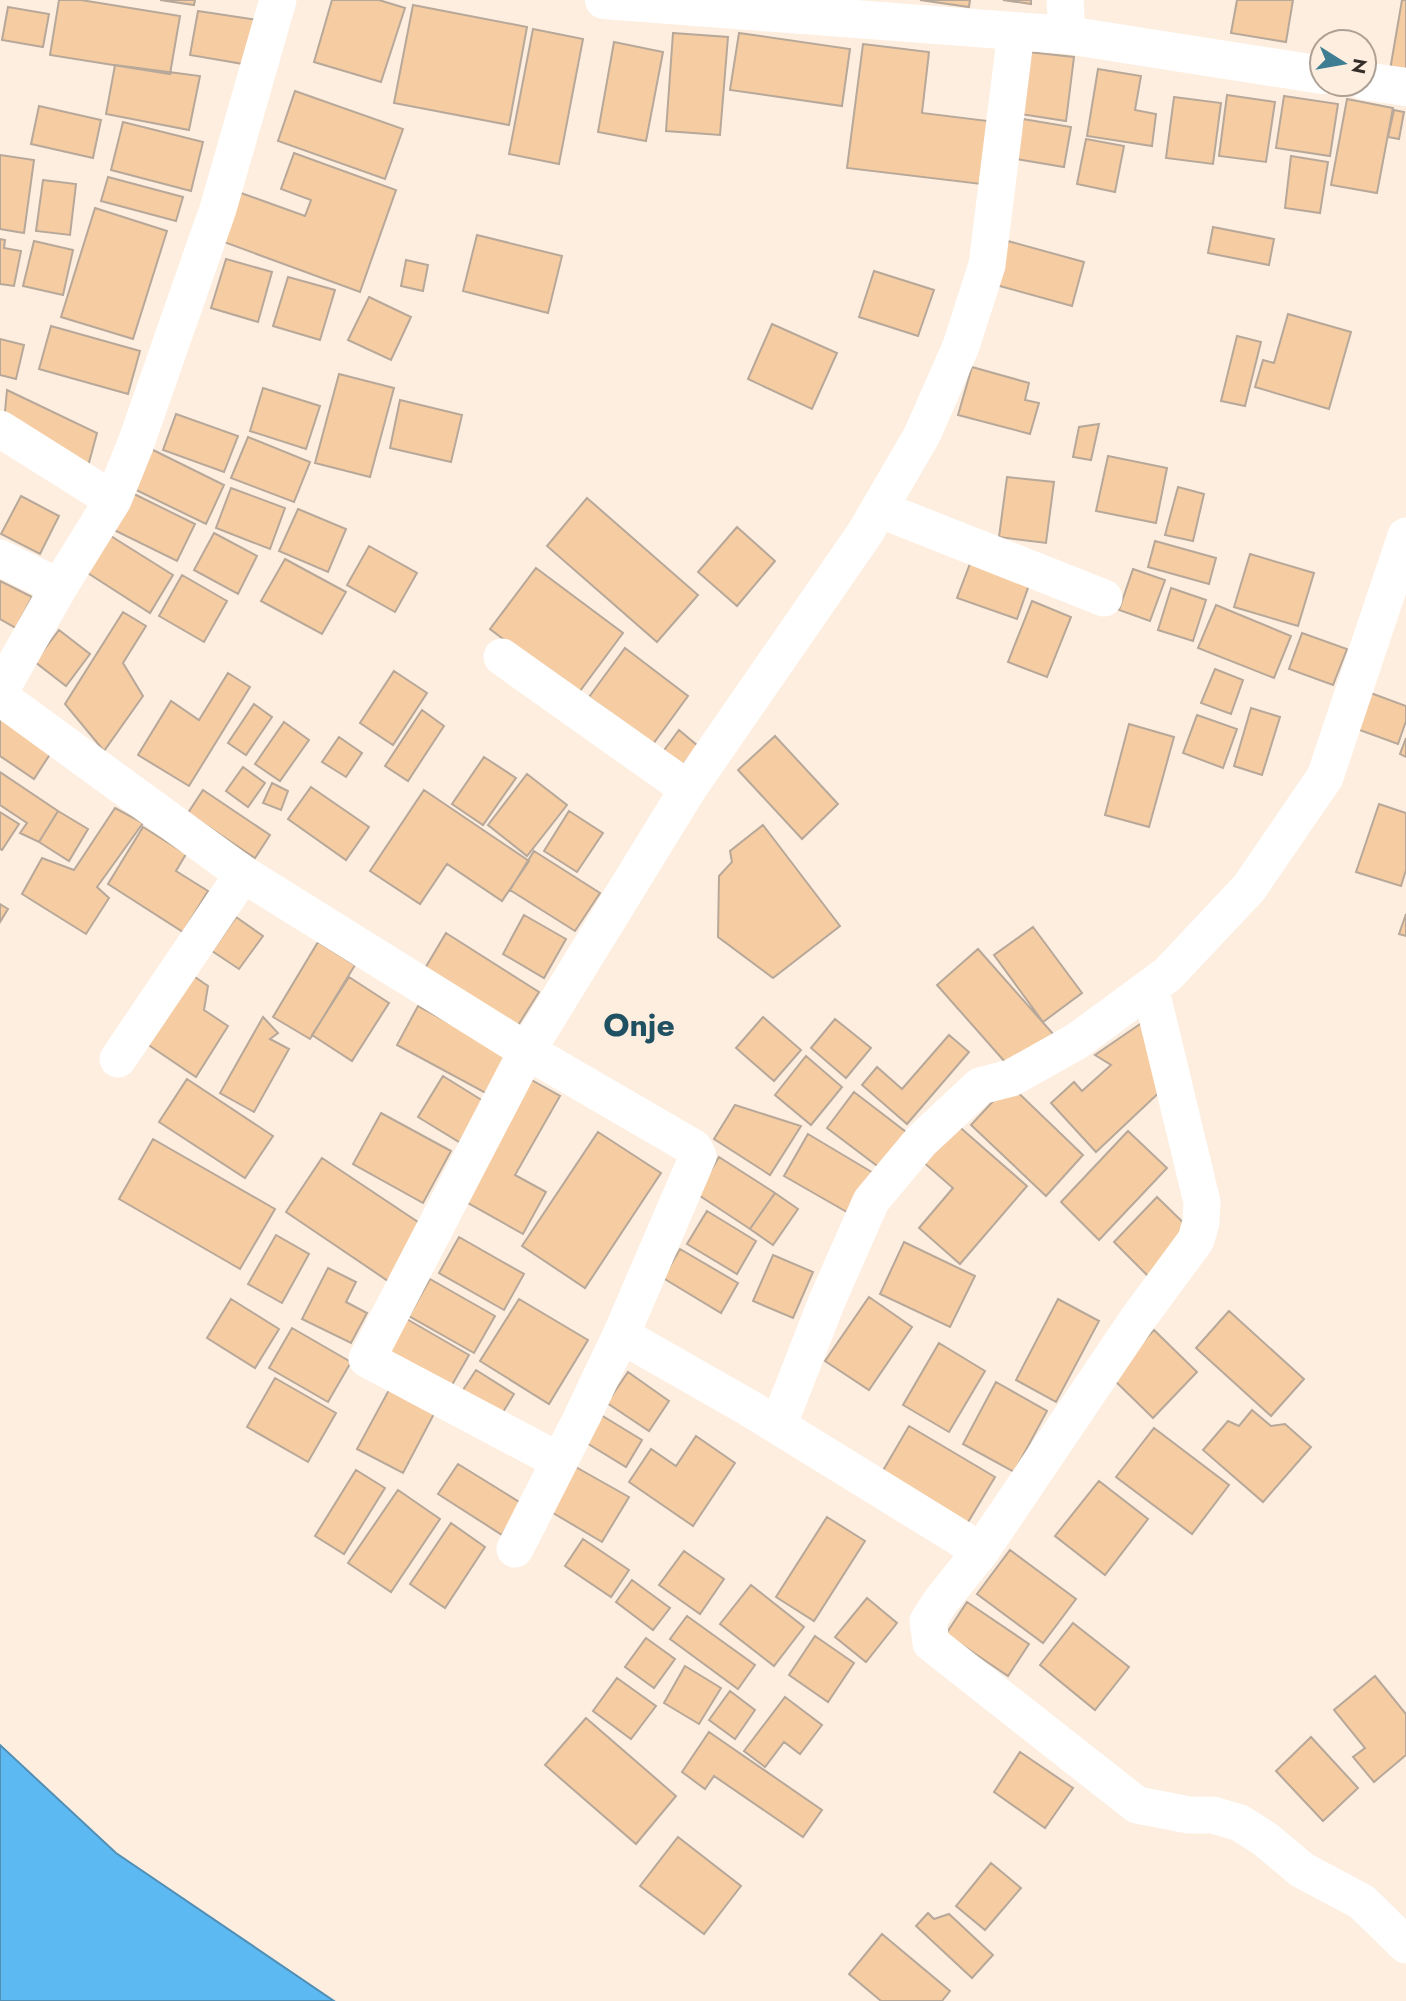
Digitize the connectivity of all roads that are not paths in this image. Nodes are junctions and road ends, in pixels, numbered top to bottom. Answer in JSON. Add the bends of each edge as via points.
{"nodes":[{"id":1,"x":278,"y":0,"type":"edge"},
{"id":2,"x":604,"y":0,"type":"edge"},
{"id":3,"x":705,"y":5,"type":"edge"},
{"id":4,"x":1066,"y":18,"type":"edge"},
{"id":5,"x":1016,"y":32,"type":"junction"},
{"id":6,"x":1308,"y":72,"type":"edge"},
{"id":7,"x":1378,"y":83,"type":"edge"},
{"id":8,"x":1406,"y":87,"type":"edge"},
{"id":9,"x":0,"y":429,"type":"edge"},
{"id":10,"x":113,"y":500,"type":"junction"},
{"id":11,"x":879,"y":509,"type":"junction"},
{"id":12,"x":1406,"y":536,"type":"edge"},
{"id":13,"x":0,"y":558,"type":"edge"},
{"id":14,"x":59,"y":587,"type":"junction"},
{"id":15,"x":1104,"y":598,"type":"dead end"},
{"id":16,"x":502,"y":657,"type":"dead end"},
{"id":17,"x":0,"y":691,"type":"edge"},
{"id":18,"x":0,"y":697,"type":"edge"},
{"id":19,"x":688,"y":789,"type":"junction"},
{"id":20,"x":243,"y":874,"type":"junction"},
{"id":21,"x":1150,"y":987,"type":"junction"},
{"id":22,"x":527,"y":1051,"type":"junction"},
{"id":23,"x":118,"y":1059,"type":"dead end"},
{"id":24,"x":621,"y":1335,"type":"junction"},
{"id":25,"x":778,"y":1426,"type":"junction"},
{"id":26,"x":559,"y":1461,"type":"junction"},
{"id":27,"x":515,"y":1549,"type":"dead end"},
{"id":28,"x":981,"y":1551,"type":"junction"},
{"id":29,"x":1406,"y":1945,"type":"edge"}],
"edges":[{"from":1,"to":10,"type":"street","via":[[218,209]]},
{"from":2,"to":3,"type":"street"},
{"from":3,"to":5,"type":"street"},
{"from":4,"to":5,"type":"street"},
{"from":4,"to":6,"type":"street"},
{"from":5,"to":11,"type":"street","via":[[987,265],[961,346],[922,435]]},
{"from":7,"to":8,"type":"street"},
{"from":9,"to":10,"type":"street"},
{"from":10,"to":14,"type":"street"},
{"from":11,"to":15,"type":"street"},
{"from":11,"to":19,"type":"street"},
{"from":12,"to":21,"type":"street","via":[[1325,776],[1249,888],[1168,974]]},
{"from":13,"to":14,"type":"street"},
{"from":14,"to":17,"type":"street"},
{"from":16,"to":19,"type":"street"},
{"from":18,"to":20,"type":"street"},
{"from":19,"to":22,"type":"street"},
{"from":20,"to":22,"type":"street"},
{"from":20,"to":23,"type":"street"},
{"from":21,"to":25,"type":"street","via":[[1077,1041],[1011,1078],[981,1086],[921,1141],[872,1201]]},
{"from":21,"to":28,"type":"street","via":[[1202,1202],[1200,1228]]},
{"from":22,"to":24,"type":"street","via":[[694,1147],[698,1156]]},
{"from":22,"to":26,"type":"street","via":[[367,1359]]},
{"from":24,"to":25,"type":"street"},
{"from":24,"to":26,"type":"street"},
{"from":25,"to":28,"type":"street"},
{"from":26,"to":27,"type":"street"},
{"from":28,"to":29,"type":"street","via":[[928,1621],[932,1643],[1137,1805],[1240,1823],[1302,1870],[1362,1902]]}]}
